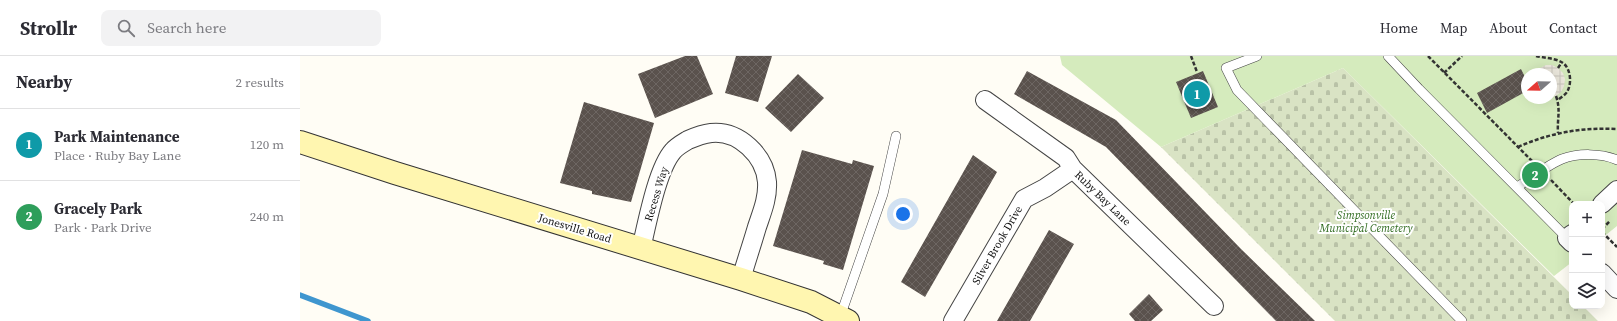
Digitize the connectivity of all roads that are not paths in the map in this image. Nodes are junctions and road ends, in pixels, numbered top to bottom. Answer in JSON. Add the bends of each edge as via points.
{"nodes":[{"id":1,"x":1257,"y":56,"type":"edge"},
{"id":2,"x":1388,"y":56,"type":"edge"},
{"id":3,"x":985,"y":100,"type":"dead end"},
{"id":4,"x":896,"y":136,"type":"dead end"},
{"id":5,"x":300,"y":142,"type":"edge"},
{"id":6,"x":1617,"y":160,"type":"edge"},
{"id":7,"x":1073,"y":169,"type":"junction"},
{"id":8,"x":1517,"y":188,"type":"junction"},
{"id":9,"x":1617,"y":190,"type":"edge"},
{"id":10,"x":1605,"y":201,"type":"edge"},
{"id":11,"x":1569,"y":238,"type":"edge"},
{"id":12,"x":641,"y":249,"type":"junction"},
{"id":13,"x":1605,"y":277,"type":"edge"},
{"id":14,"x":741,"y":279,"type":"junction"},
{"id":15,"x":1617,"y":289,"type":"edge"},
{"id":16,"x":1214,"y":306,"type":"dead end"},
{"id":17,"x":844,"y":319,"type":"edge"},
{"id":18,"x":952,"y":321,"type":"edge"},
{"id":19,"x":1462,"y":321,"type":"edge"}],
"edges":[{"from":1,"to":19,"type":"lane","via":[[1226,68],[1238,90]]},
{"from":2,"to":8,"type":"lane"},
{"from":3,"to":7,"type":"street","name":"Ruby Bay Lane","via":[[1066,158]]},
{"from":4,"to":17,"type":"lane","via":[[883,194]]},
{"from":5,"to":12,"type":"street","name":"Jonesville Road"},
{"from":6,"to":8,"type":"lane","via":[[1607,156],[1579,155],[1561,159]]},
{"from":7,"to":16,"type":"street","name":"Ruby Bay Lane"},
{"from":7,"to":18,"type":"street","name":"Silver Brook Drive","via":[[1024,199]]},
{"from":8,"to":11,"type":"lane"},
{"from":9,"to":10,"type":"street"},
{"from":12,"to":14,"type":"street","name":"Jonesville Road"},
{"from":12,"to":14,"type":"street","name":"Recess Way","via":[[657,185],[673,150],[695,137],[711,133],[726,135],[750,147],[764,169],[767,182],[766,198]]},
{"from":13,"to":15,"type":"street"},
{"from":14,"to":17,"type":"street","name":"Jonesville Road","via":[[811,302]]}]}
